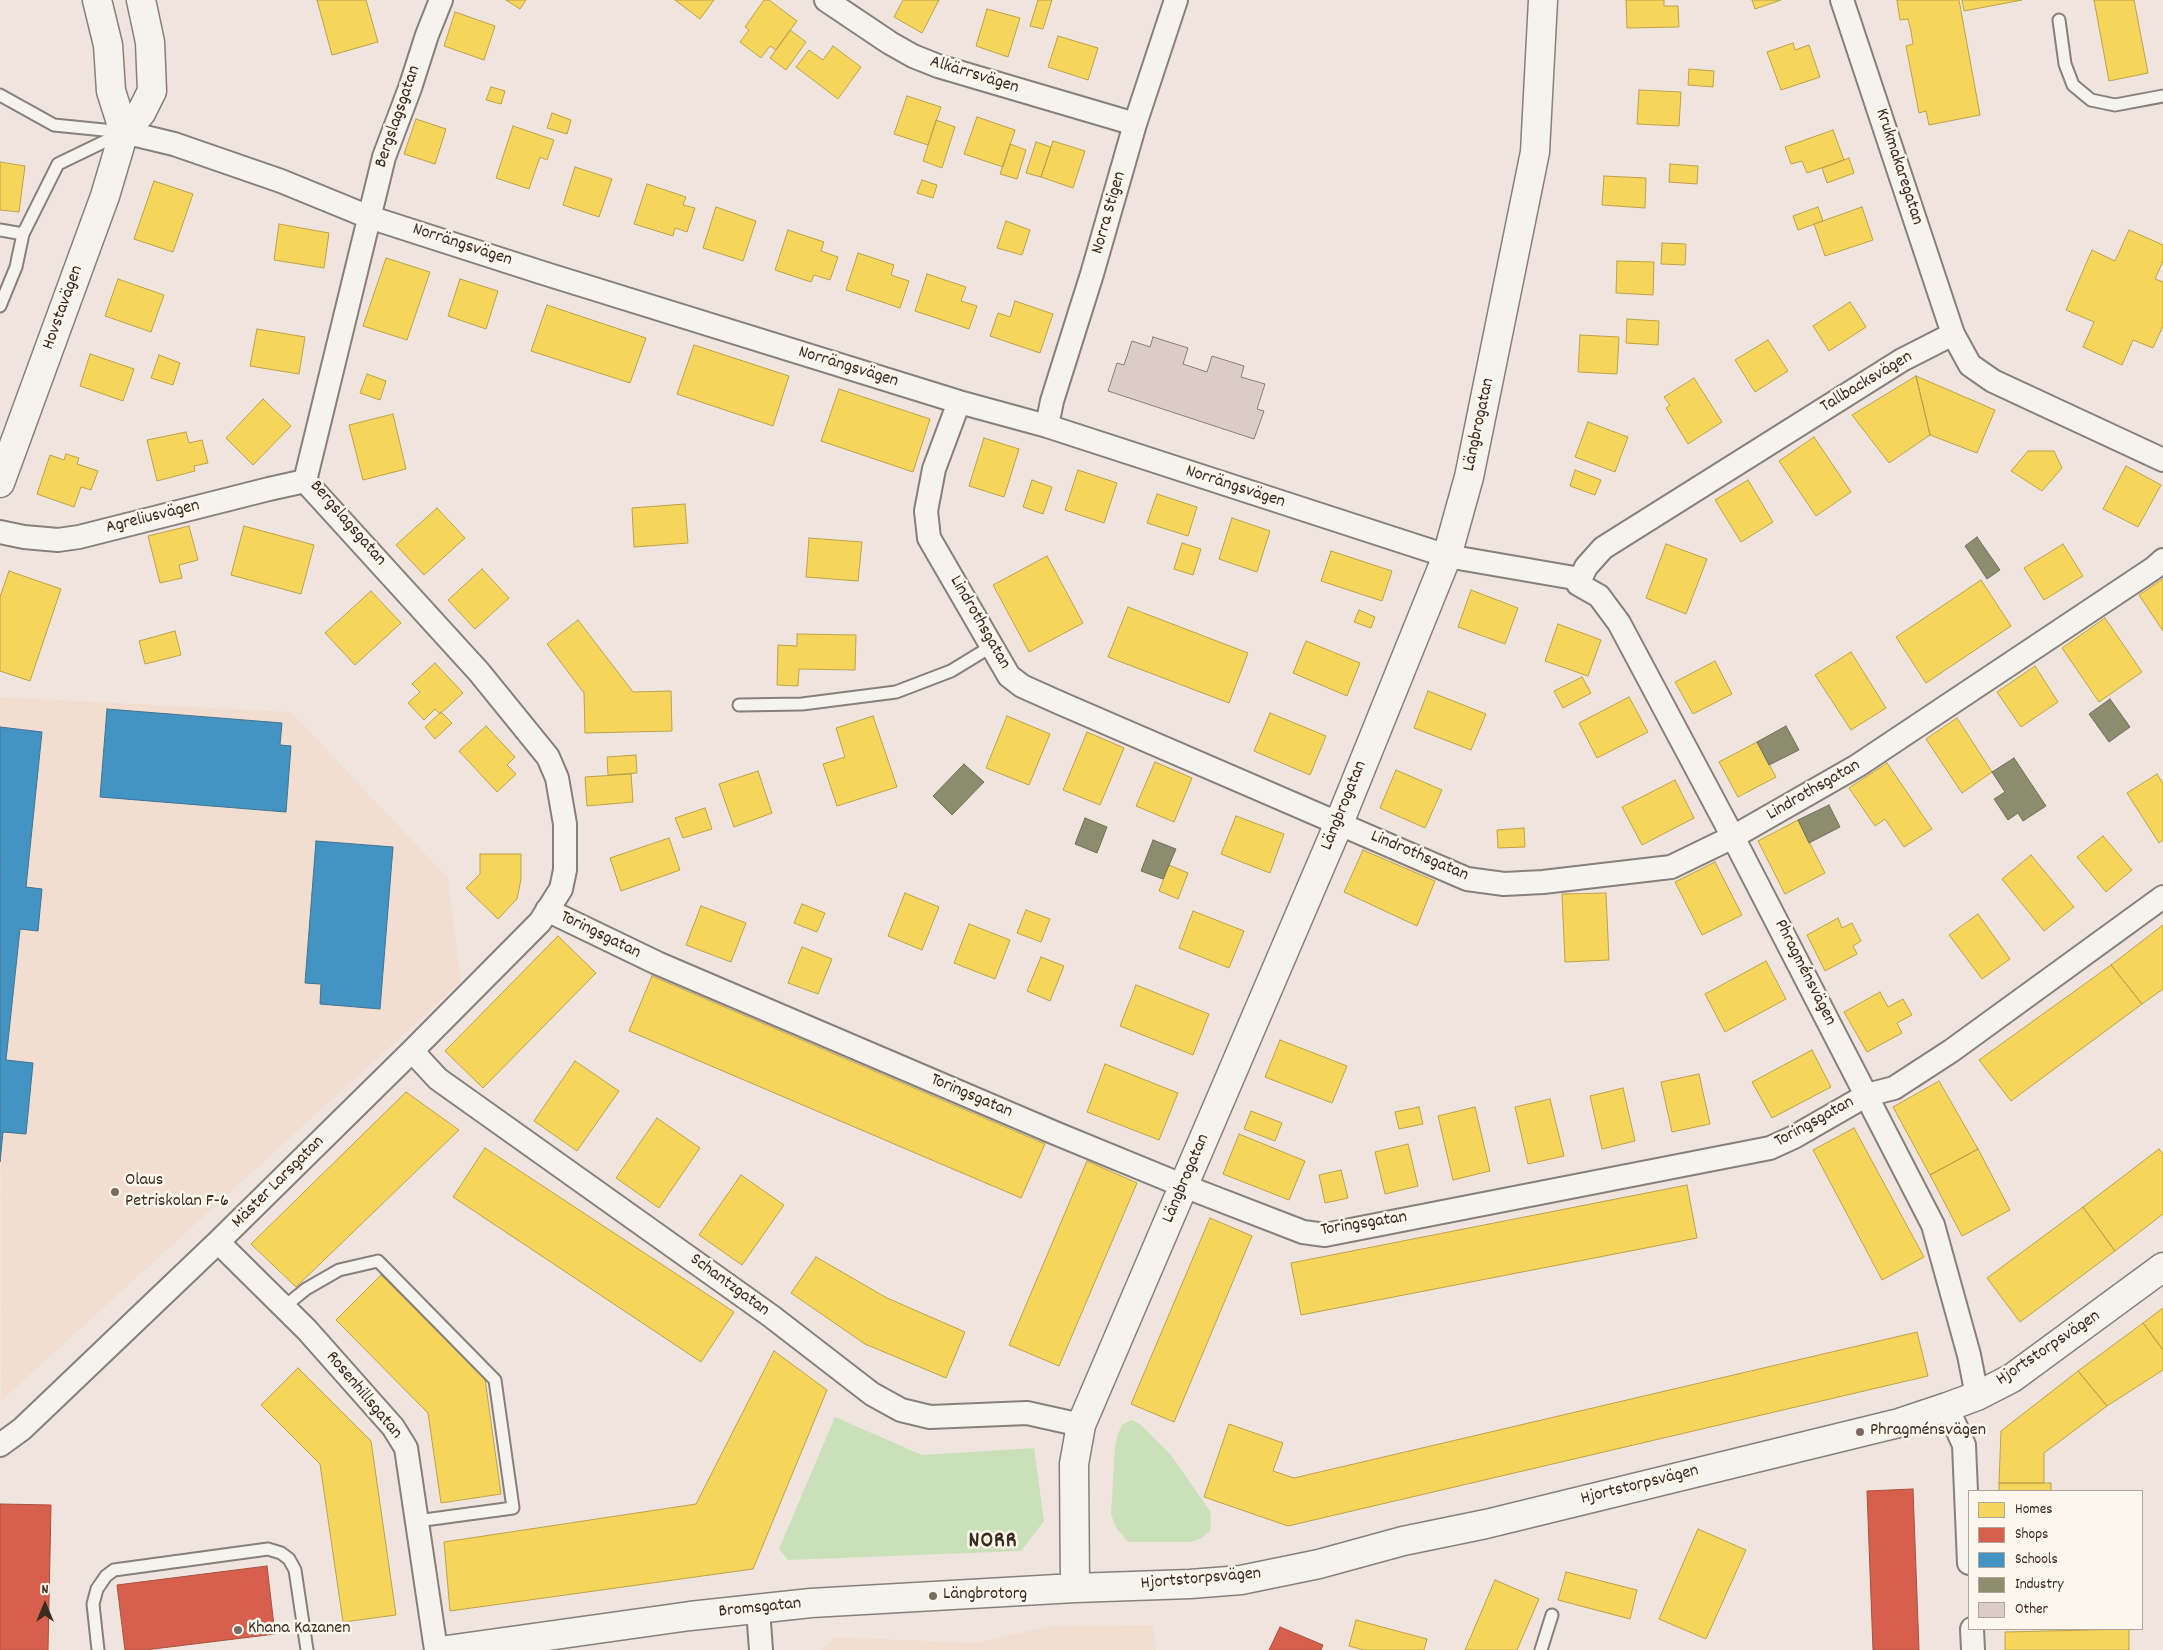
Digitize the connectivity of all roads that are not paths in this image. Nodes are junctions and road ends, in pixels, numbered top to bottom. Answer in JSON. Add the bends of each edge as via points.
{"nodes":[{"id":1,"x":97,"y":0,"type":"edge"},
{"id":2,"x":141,"y":0,"type":"edge"},
{"id":3,"x":441,"y":0,"type":"edge"},
{"id":4,"x":826,"y":0,"type":"edge"},
{"id":5,"x":1176,"y":0,"type":"edge"},
{"id":6,"x":1543,"y":0,"type":"edge"},
{"id":7,"x":1842,"y":0,"type":"edge"},
{"id":8,"x":2059,"y":20,"type":"dead end"},
{"id":9,"x":0,"y":94,"type":"edge"},
{"id":10,"x":2163,"y":96,"type":"edge"},
{"id":11,"x":1135,"y":124,"type":"junction"},
{"id":12,"x":124,"y":132,"type":"junction"},
{"id":13,"x":369,"y":217,"type":"junction"},
{"id":14,"x":0,"y":230,"type":"edge"},
{"id":15,"x":23,"y":234,"type":"junction"},
{"id":16,"x":0,"y":306,"type":"edge"},
{"id":17,"x":1953,"y":334,"type":"junction"},
{"id":18,"x":958,"y":402,"type":"junction"},
{"id":19,"x":1046,"y":426,"type":"junction"},
{"id":20,"x":2163,"y":460,"type":"edge"},
{"id":21,"x":306,"y":482,"type":"junction"},
{"id":22,"x":0,"y":483,"type":"edge"},
{"id":23,"x":0,"y":532,"type":"edge"},
{"id":24,"x":1447,"y":556,"type":"junction"},
{"id":25,"x":2163,"y":560,"type":"edge"},
{"id":26,"x":1580,"y":579,"type":"junction"},
{"id":27,"x":992,"y":646,"type":"junction"},
{"id":28,"x":739,"y":705,"type":"dead end"},
{"id":29,"x":1339,"y":823,"type":"junction"},
{"id":30,"x":1733,"y":837,"type":"junction"},
{"id":31,"x":2163,"y":897,"type":"edge"},
{"id":32,"x":548,"y":910,"type":"junction"},
{"id":33,"x":412,"y":1050,"type":"junction"},
{"id":34,"x":1867,"y":1095,"type":"junction"},
{"id":35,"x":1184,"y":1186,"type":"junction"},
{"id":36,"x":218,"y":1242,"type":"junction"},
{"id":37,"x":2163,"y":1267,"type":"edge"},
{"id":38,"x":284,"y":1307,"type":"junction"},
{"id":39,"x":1977,"y":1396,"type":"junction"},
{"id":40,"x":1947,"y":1407,"type":"junction"},
{"id":41,"x":1081,"y":1424,"type":"junction"},
{"id":42,"x":0,"y":1445,"type":"edge"},
{"id":43,"x":417,"y":1521,"type":"junction"},
{"id":44,"x":1968,"y":1539,"type":"edge"},
{"id":45,"x":1075,"y":1588,"type":"junction"},
{"id":46,"x":758,"y":1609,"type":"junction"},
{"id":47,"x":1552,"y":1616,"type":"dead end"},
{"id":48,"x":1972,"y":1630,"type":"edge"},
{"id":49,"x":98,"y":1650,"type":"edge"},
{"id":50,"x":307,"y":1650,"type":"edge"},
{"id":51,"x":436,"y":1650,"type":"edge"},
{"id":52,"x":447,"y":1650,"type":"edge"},
{"id":53,"x":761,"y":1650,"type":"edge"},
{"id":54,"x":1541,"y":1650,"type":"edge"},
{"id":55,"x":1973,"y":1650,"type":"edge"}],
"edges":[{"from":1,"to":12,"type":"street","via":[[108,45],[111,91]]},
{"from":2,"to":12,"type":"street","name":"Hovstavägen","via":[[150,42],[152,91],[141,113]]},
{"from":3,"to":13,"type":"street","name":"Bergslagsgatan","via":[[384,157]]},
{"from":4,"to":11,"type":"street","name":"Alkärrsvägen","via":[[913,56]]},
{"from":5,"to":11,"type":"street","name":"Norra Stigen"},
{"from":6,"to":24,"type":"street","name":"Längbrogatan","via":[[1535,152],[1470,477]]},
{"from":7,"to":17,"type":"street","name":"Krukmakaregatan"},
{"from":8,"to":10,"type":"lane","via":[[2065,64],[2073,85],[2091,100],[2115,105]]},
{"from":9,"to":12,"type":"lane","via":[[54,125]]},
{"from":11,"to":19,"type":"street","name":"Norra Stigen"},
{"from":12,"to":13,"type":"street","name":"Norrängsvägen","via":[[174,144],[281,181]]},
{"from":12,"to":15,"type":"lane","via":[[58,164]]},
{"from":12,"to":22,"type":"street","name":"Hovstavägen","via":[[105,196]]},
{"from":13,"to":18,"type":"street","name":"Norrängsvägen"},
{"from":13,"to":21,"type":"street","name":"Bergslagsgatan"},
{"from":14,"to":15,"type":"lane"},
{"from":15,"to":16,"type":"lane","via":[[16,267]]},
{"from":17,"to":20,"type":"street","via":[[1970,364],[1993,381]]},
{"from":17,"to":26,"type":"street","name":"Tallbacksvägen","via":[[1902,360],[1603,548]]},
{"from":18,"to":19,"type":"street","name":"Norrängsvägen"},
{"from":18,"to":27,"type":"street","name":"Lindrothsgatan","via":[[934,469],[927,520],[930,538]]},
{"from":19,"to":24,"type":"street","name":"Norrängsvägen"},
{"from":21,"to":23,"type":"street","name":"Agreliusvägen","via":[[79,537],[58,540]]},
{"from":21,"to":32,"type":"street","name":"Bergslagsgatan","via":[[479,672],[548,756],[557,778],[565,824],[565,870],[561,889]]},
{"from":24,"to":26,"type":"street","name":"Norrängsvägen"},
{"from":24,"to":29,"type":"street","name":"Längbrogatan"},
{"from":25,"to":30,"type":"street","name":"Lindrothsgatan","via":[[1857,766]]},
{"from":26,"to":30,"type":"street","name":"Phragménsvägen","via":[[1578,584],[1599,596],[1619,623]]},
{"from":27,"to":28,"type":"lane","via":[[952,672],[896,692],[802,704]]},
{"from":27,"to":29,"type":"street","name":"Lindrothsgatan","via":[[1009,676],[1022,686]]},
{"from":29,"to":30,"type":"street","name":"Lindrothsgatan","via":[[1467,880],[1504,884],[1670,868]]},
{"from":29,"to":35,"type":"street","name":"Längbrogatan"},
{"from":30,"to":34,"type":"street","name":"Phragménsvägen"},
{"from":31,"to":34,"type":"street","name":"Toringsgatan","via":[[1943,1056],[1894,1088]]},
{"from":32,"to":33,"type":"street","name":"Mäster Larsgatan","via":[[540,922]]},
{"from":32,"to":35,"type":"street","name":"Toringsgatan","via":[[657,963]]},
{"from":33,"to":36,"type":"street","name":"Mäster Larsgatan"},
{"from":33,"to":41,"type":"street","name":"Schantzgatan","via":[[438,1079],[771,1316],[872,1394],[901,1410],[930,1417],[1027,1413]]},
{"from":34,"to":35,"type":"street","name":"Toringsgatan","via":[[1770,1148],[1325,1235],[1303,1232]]},
{"from":34,"to":39,"type":"street","name":"Phragménsvägen","via":[[1933,1225]]},
{"from":35,"to":41,"type":"street","name":"Längbrogatan"},
{"from":36,"to":38,"type":"street","name":"Rosenhillsgatan"},
{"from":36,"to":42,"type":"street","name":"Mäster Larsgatan","via":[[22,1429]]},
{"from":37,"to":39,"type":"street","name":"Hjortstorpsvägen","via":[[2012,1378]]},
{"from":38,"to":43,"type":"street","name":"Rosenhillsgatan","via":[[393,1427],[406,1448]]},
{"from":38,"to":43,"type":"lane","via":[[306,1289],[339,1270],[378,1261],[495,1380],[513,1508]]},
{"from":39,"to":40,"type":"street","name":"Hjortstorpsvägen"},
{"from":40,"to":44,"type":"street","via":[[1964,1445]]},
{"from":40,"to":45,"type":"street","name":"Hjortstorpsvägen","via":[[1898,1423],[1496,1522],[1242,1580]]},
{"from":41,"to":45,"type":"street","name":"Längbrogatan","via":[[1074,1464]]},
{"from":43,"to":51,"type":"street","name":"Rosenhillsgatan"},
{"from":45,"to":46,"type":"street","name":"Bromsgatan"},
{"from":46,"to":52,"type":"street","name":"Bromsgatan"},
{"from":46,"to":53,"type":"street"},
{"from":47,"to":54,"type":"lane"},
{"from":48,"to":55,"type":"street"},
{"from":49,"to":50,"type":"lane","via":[[93,1604],[97,1589],[114,1570],[268,1549],[289,1559],[295,1570]]}]}
